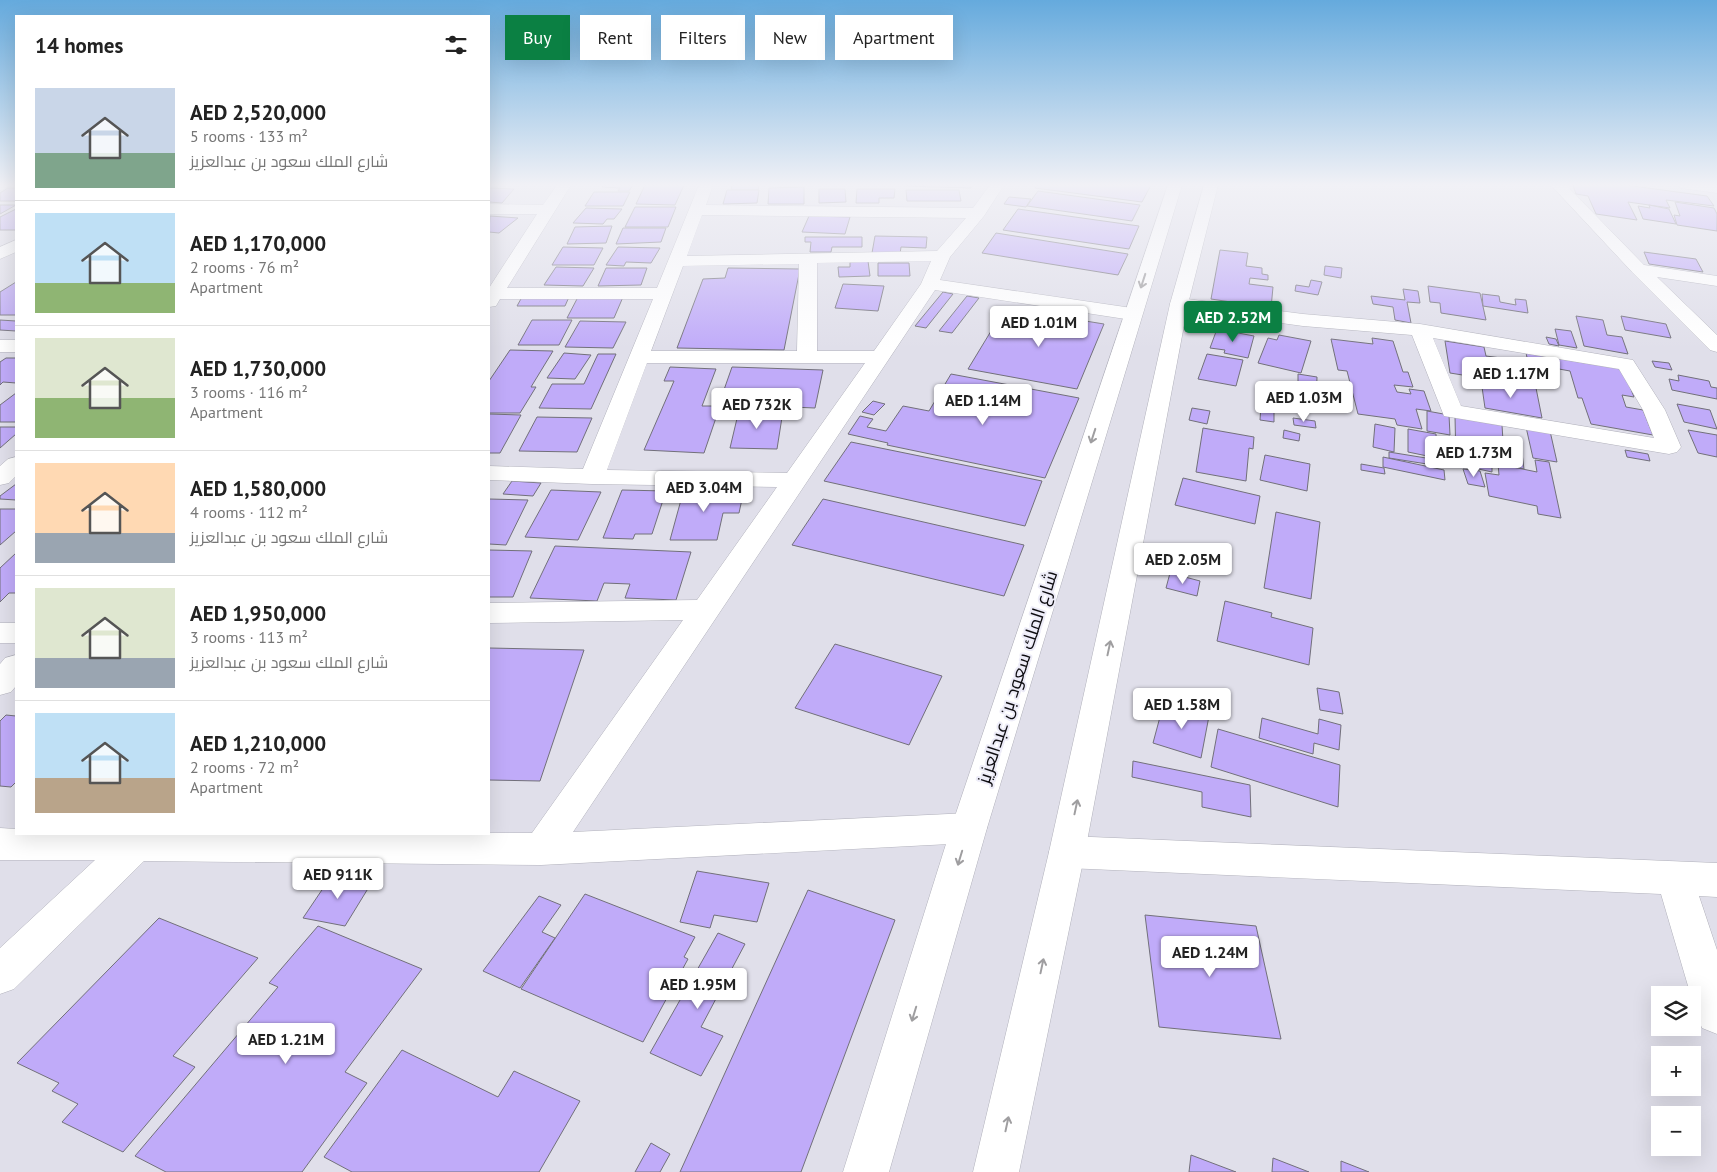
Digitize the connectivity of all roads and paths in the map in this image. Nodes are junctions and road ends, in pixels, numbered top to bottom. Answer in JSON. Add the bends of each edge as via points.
{"nodes":[{"id":1,"x":529,"y":240,"type":"edge"},
{"id":2,"x":684,"y":240,"type":"edge"},
{"id":3,"x":956,"y":240,"type":"edge"},
{"id":4,"x":1157,"y":240,"type":"edge"},
{"id":5,"x":1196,"y":240,"type":"edge"},
{"id":6,"x":1611,"y":240,"type":"edge"},
{"id":7,"x":942,"y":256,"type":"junction"},
{"id":8,"x":808,"y":259,"type":"junction"},
{"id":9,"x":676,"y":261,"type":"junction"},
{"id":10,"x":1639,"y":269,"type":"junction"},
{"id":11,"x":1717,"y":281,"type":"edge"},
{"id":12,"x":930,"y":284,"type":"junction"},
{"id":13,"x":664,"y":292,"type":"junction"},
{"id":14,"x":491,"y":298,"type":"edge"},
{"id":15,"x":1179,"y":304,"type":"junction"},
{"id":16,"x":1132,"y":314,"type":"junction"},
{"id":17,"x":1420,"y":330,"type":"junction"},
{"id":18,"x":0,"y":346,"type":"edge"},
{"id":19,"x":15,"y":346,"type":"edge"},
{"id":20,"x":1717,"y":346,"type":"edge"},
{"id":21,"x":638,"y":357,"type":"junction"},
{"id":22,"x":807,"y":357,"type":"junction"},
{"id":23,"x":879,"y":357,"type":"junction"},
{"id":24,"x":15,"y":465,"type":"edge"},
{"id":25,"x":490,"y":473,"type":"edge"},
{"id":26,"x":592,"y":477,"type":"junction"},
{"id":27,"x":0,"y":478,"type":"edge"},
{"id":28,"x":795,"y":480,"type":"junction"},
{"id":29,"x":705,"y":610,"type":"junction"},
{"id":30,"x":490,"y":613,"type":"edge"},
{"id":31,"x":0,"y":633,"type":"edge"},
{"id":32,"x":15,"y":633,"type":"edge"},
{"id":33,"x":15,"y":667,"type":"edge"},
{"id":34,"x":0,"y":684,"type":"edge"},
{"id":35,"x":969,"y":828,"type":"junction"},
{"id":36,"x":141,"y":839,"type":"edge"},
{"id":37,"x":0,"y":844,"type":"edge"},
{"id":38,"x":541,"y":849,"type":"junction"},
{"id":39,"x":1067,"y":852,"type":"junction"},
{"id":40,"x":1675,"y":878,"type":"junction"},
{"id":41,"x":1717,"y":880,"type":"edge"},
{"id":42,"x":0,"y":975,"type":"edge"},
{"id":43,"x":1717,"y":1014,"type":"edge"},
{"id":44,"x":866,"y":1172,"type":"edge"},
{"id":45,"x":996,"y":1172,"type":"edge"}],
"edges":[{"from":1,"to":14,"type":"street"},
{"from":2,"to":9,"type":"street"},
{"from":3,"to":7,"type":"street"},
{"from":4,"to":16,"type":"street","name":"شارع الملك سعود بن عبدالعزيز","one_way":true},
{"from":5,"to":15,"type":"street"},
{"from":6,"to":10,"type":"street"},
{"from":7,"to":8,"type":"street"},
{"from":7,"to":12,"type":"street"},
{"from":8,"to":9,"type":"street"},
{"from":8,"to":22,"type":"street"},
{"from":9,"to":13,"type":"street"},
{"from":10,"to":11,"type":"street"},
{"from":10,"to":20,"type":"street"},
{"from":12,"to":16,"type":"street"},
{"from":12,"to":23,"type":"street"},
{"from":13,"to":14,"type":"street"},
{"from":13,"to":21,"type":"street"},
{"from":15,"to":17,"type":"street","via":[[1303,320]]},
{"from":39,"to":15,"type":"street","one_way":true},
{"from":16,"to":35,"type":"street","name":"شارع الملك سعود بن عبدالعزيز","one_way":true},
{"from":17,"to":17,"type":"street","via":[[1452,411],[1669,447],[1654,410],[1626,364]]},
{"from":18,"to":19,"type":"street"},
{"from":21,"to":22,"type":"street"},
{"from":21,"to":26,"type":"street"},
{"from":22,"to":23,"type":"street"},
{"from":23,"to":28,"type":"street"},
{"from":24,"to":27,"type":"street"},
{"from":25,"to":26,"type":"street"},
{"from":26,"to":28,"type":"street"},
{"from":28,"to":29,"type":"street"},
{"from":29,"to":30,"type":"street"},
{"from":29,"to":38,"type":"street"},
{"from":31,"to":32,"type":"street"},
{"from":33,"to":34,"type":"street"},
{"from":35,"to":38,"type":"street"},
{"from":35,"to":44,"type":"street","name":"شارع الملك سعود بن عبدالعزيز","one_way":true},
{"from":36,"to":37,"type":"street"},
{"from":36,"to":38,"type":"street"},
{"from":36,"to":42,"type":"street"},
{"from":39,"to":40,"type":"street"},
{"from":45,"to":39,"type":"street","one_way":true},
{"from":40,"to":41,"type":"street"},
{"from":40,"to":43,"type":"street"}]}
